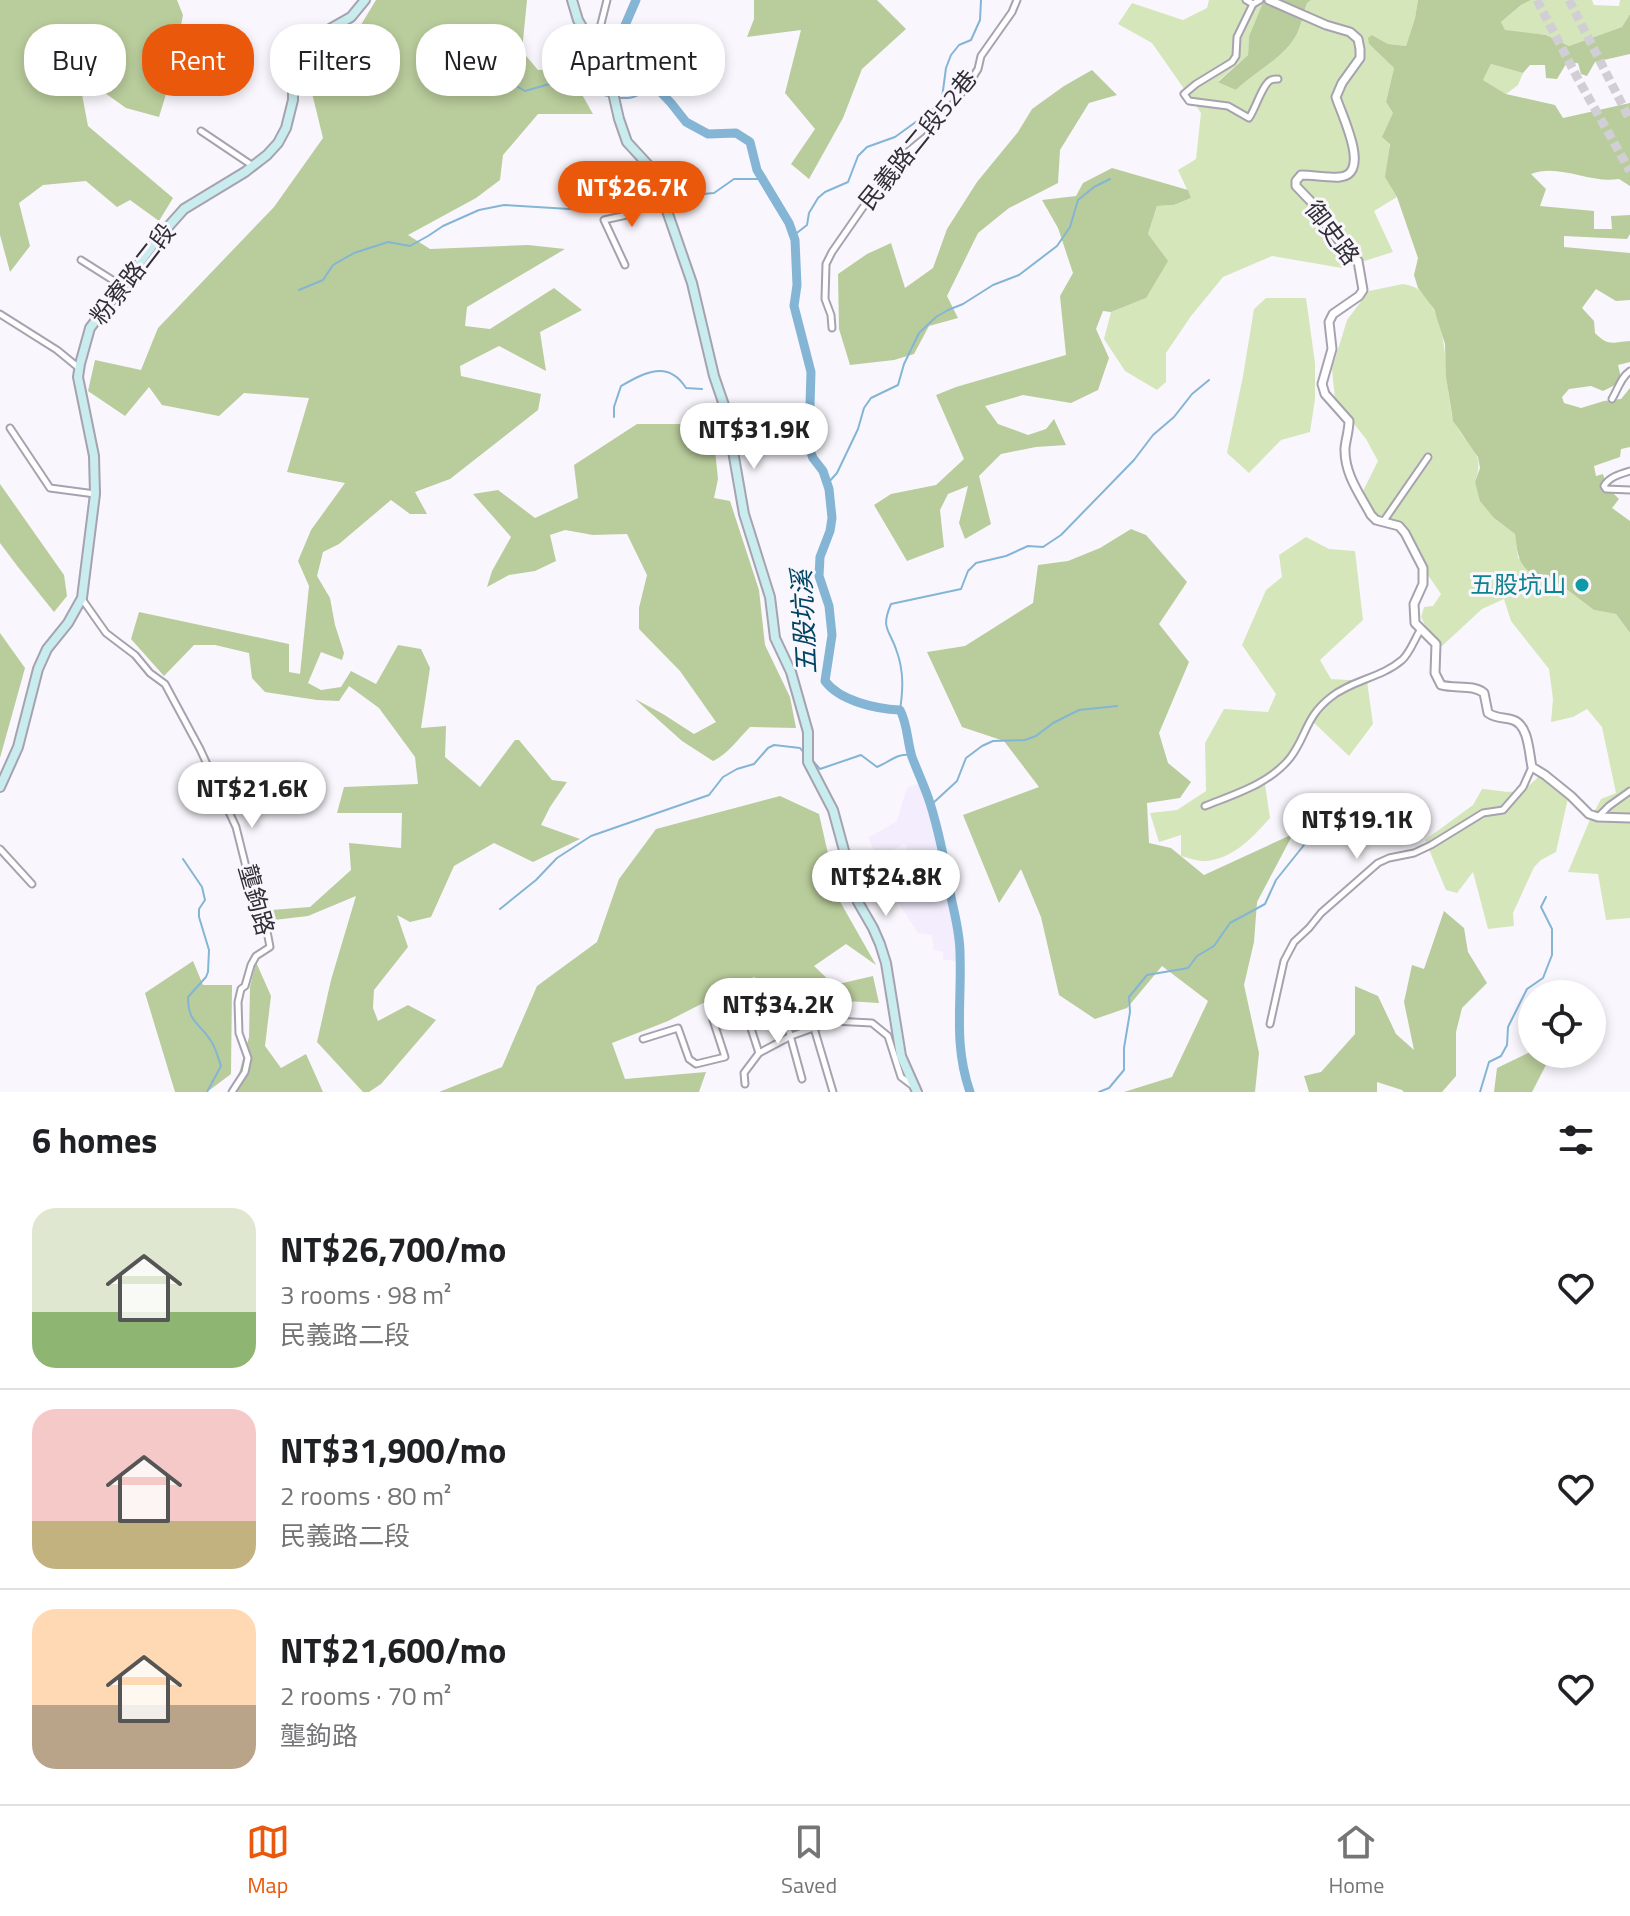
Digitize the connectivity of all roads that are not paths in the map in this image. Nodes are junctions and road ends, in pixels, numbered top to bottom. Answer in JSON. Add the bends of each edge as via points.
{"nodes":[{"id":1,"x":365,"y":0,"type":"edge"},
{"id":2,"x":572,"y":0,"type":"edge"},
{"id":3,"x":607,"y":0,"type":"edge"},
{"id":4,"x":1017,"y":0,"type":"edge"},
{"id":5,"x":1246,"y":0,"type":"edge"},
{"id":6,"x":1260,"y":0,"type":"edge"},
{"id":7,"x":1269,"y":0,"type":"edge"},
{"id":8,"x":1253,"y":4,"type":"junction"},
{"id":9,"x":580,"y":24,"type":"edge"},
{"id":10,"x":603,"y":24,"type":"edge"},
{"id":11,"x":1278,"y":79,"type":"dead end"},
{"id":12,"x":613,"y":96,"type":"edge"},
{"id":13,"x":201,"y":131,"type":"dead end"},
{"id":14,"x":254,"y":166,"type":"junction"},
{"id":15,"x":662,"y":194,"type":"junction"},
{"id":16,"x":81,"y":260,"type":"dead end"},
{"id":17,"x":625,"y":265,"type":"dead end"},
{"id":18,"x":122,"y":286,"type":"junction"},
{"id":19,"x":0,"y":314,"type":"edge"},
{"id":20,"x":832,"y":328,"type":"dead end"},
{"id":21,"x":79,"y":368,"type":"junction"},
{"id":22,"x":1630,"y":371,"type":"edge"},
{"id":23,"x":1612,"y":399,"type":"dead end"},
{"id":24,"x":10,"y":428,"type":"dead end"},
{"id":25,"x":1428,"y":457,"type":"dead end"},
{"id":26,"x":1630,"y":471,"type":"edge"},
{"id":27,"x":1630,"y":490,"type":"edge"},
{"id":28,"x":95,"y":494,"type":"junction"},
{"id":29,"x":1383,"y":522,"type":"junction"},
{"id":30,"x":82,"y":598,"type":"junction"},
{"id":31,"x":1421,"y":629,"type":"junction"},
{"id":32,"x":1532,"y":767,"type":"junction"},
{"id":33,"x":0,"y":787,"type":"edge"},
{"id":34,"x":1630,"y":791,"type":"edge"},
{"id":35,"x":1205,"y":806,"type":"dead end"},
{"id":36,"x":1598,"y":817,"type":"junction"},
{"id":37,"x":1630,"y":818,"type":"edge"},
{"id":38,"x":0,"y":849,"type":"edge"},
{"id":39,"x":32,"y":884,"type":"dead end"},
{"id":40,"x":782,"y":1006,"type":"dead end"},
{"id":41,"x":1270,"y":1024,"type":"dead end"},
{"id":42,"x":814,"y":1028,"type":"junction"},
{"id":43,"x":791,"y":1036,"type":"junction"},
{"id":44,"x":643,"y":1039,"type":"dead end"},
{"id":45,"x":759,"y":1053,"type":"junction"},
{"id":46,"x":802,"y":1079,"type":"dead end"},
{"id":47,"x":745,"y":1084,"type":"dead end"},
{"id":48,"x":915,"y":1089,"type":"edge"},
{"id":49,"x":232,"y":1092,"type":"edge"},
{"id":50,"x":833,"y":1092,"type":"edge"}],
"edges":[{"from":1,"to":14,"type":"main road","name":"粉寮路二段","via":[[351,17],[300,46],[293,60],[293,100],[286,128]]},
{"from":2,"to":9,"type":"main road"},
{"from":3,"to":10,"type":"street"},
{"from":4,"to":20,"type":"street","name":"民義路二段52巷","via":[[968,85],[926,137],[893,164],[832,252],[826,264],[825,299]]},
{"from":5,"to":8,"type":"street"},
{"from":6,"to":8,"type":"street"},
{"from":7,"to":29,"type":"street","name":"御史路","via":[[1358,39],[1360,58],[1336,97],[1354,150],[1354,169],[1340,177],[1301,175],[1296,186],[1358,261],[1361,272],[1363,290],[1329,322],[1332,349],[1322,384],[1349,421],[1349,474],[1371,515]]},
{"from":8,"to":11,"type":"street","via":[[1232,62],[1184,94],[1189,101],[1228,106],[1249,118],[1266,84]]},
{"from":12,"to":15,"type":"main road","via":[[627,142],[650,167]]},
{"from":13,"to":14,"type":"street"},
{"from":14,"to":18,"type":"main road","name":"粉寮路二段","via":[[184,209]]},
{"from":15,"to":17,"type":"street","via":[[631,214],[604,220]]},
{"from":15,"to":48,"type":"main road","via":[[726,411],[744,514],[770,597],[775,638],[808,732],[808,762],[833,810],[858,902],[886,963],[901,1056]]},
{"from":16,"to":18,"type":"street"},
{"from":18,"to":21,"type":"main road","name":"粉寮路二段","via":[[90,328]]},
{"from":19,"to":21,"type":"street"},
{"from":21,"to":28,"type":"main road","name":"粉寮路二段"},
{"from":22,"to":23,"type":"street"},
{"from":24,"to":28,"type":"street","via":[[50,488]]},
{"from":25,"to":29,"type":"street"},
{"from":26,"to":27,"type":"street","via":[[1604,486]]},
{"from":28,"to":30,"type":"main road","name":"粉寮路二段"},
{"from":29,"to":31,"type":"street","name":"御史路","via":[[1399,526],[1423,568],[1414,604],[1415,623]]},
{"from":30,"to":33,"type":"main road","name":"粉寮路二段","via":[[42,660],[18,747]]},
{"from":30,"to":49,"type":"street","name":"壟鉤路","via":[[106,633],[165,684],[236,827],[270,947],[256,956],[241,989],[239,1033],[248,1058]]},
{"from":31,"to":32,"type":"street","name":"御史路","via":[[1436,644],[1435,673],[1441,685],[1479,688],[1488,713],[1520,723]]},
{"from":31,"to":35,"type":"street","via":[[1404,659],[1329,698],[1313,714],[1292,756],[1257,786]]},
{"from":32,"to":36,"type":"street"},
{"from":32,"to":41,"type":"street","via":[[1503,809],[1483,813],[1414,853],[1378,863],[1321,913],[1284,961]]},
{"from":34,"to":36,"type":"street"},
{"from":36,"to":37,"type":"street"},
{"from":38,"to":39,"type":"street"},
{"from":40,"to":43,"type":"street"},
{"from":42,"to":43,"type":"street"},
{"from":42,"to":48,"type":"street","via":[[833,1021],[872,1023],[888,1036],[901,1077]]},
{"from":42,"to":50,"type":"street"},
{"from":43,"to":45,"type":"street"},
{"from":43,"to":46,"type":"street"},
{"from":44,"to":45,"type":"street","via":[[678,1028],[689,1059],[696,1064],[725,1057],[713,1020],[742,1009]]},
{"from":45,"to":47,"type":"street","via":[[744,1073]]}]}
